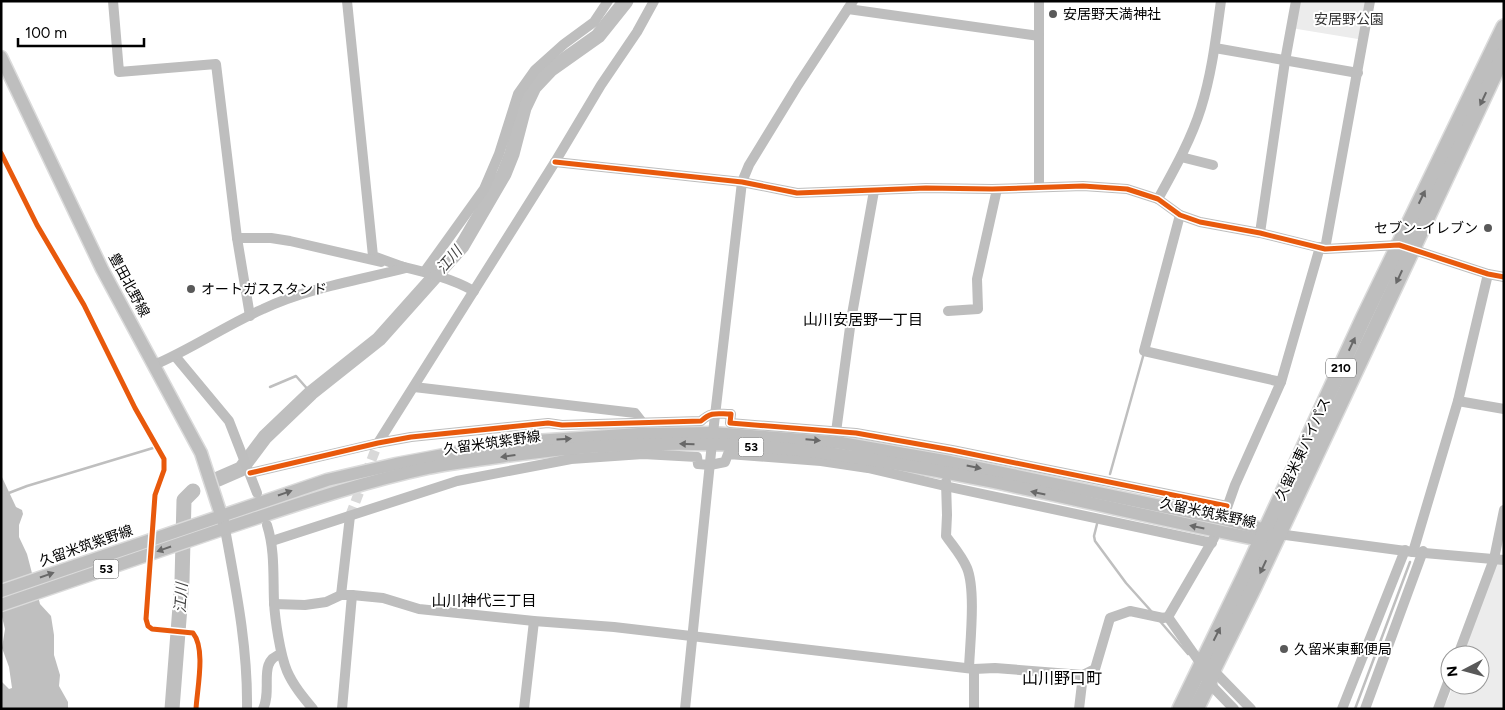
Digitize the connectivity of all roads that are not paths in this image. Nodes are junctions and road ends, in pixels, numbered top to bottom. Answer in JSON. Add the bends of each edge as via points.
{"nodes":[{"id":1,"x":113,"y":1,"type":"edge"},
{"id":2,"x":347,"y":1,"type":"edge"},
{"id":3,"x":608,"y":1,"type":"edge"},
{"id":4,"x":654,"y":1,"type":"edge"},
{"id":5,"x":1039,"y":1,"type":"edge"},
{"id":6,"x":1221,"y":1,"type":"edge"},
{"id":7,"x":1296,"y":1,"type":"edge"},
{"id":8,"x":1370,"y":1,"type":"edge"},
{"id":9,"x":851,"y":5,"type":"edge"},
{"id":10,"x":1504,"y":28,"type":"edge"},
{"id":11,"x":1039,"y":36,"type":"junction"},
{"id":12,"x":1215,"y":48,"type":"junction"},
{"id":13,"x":1,"y":57,"type":"edge"},
{"id":14,"x":1502,"y":59,"type":"edge"},
{"id":15,"x":1285,"y":61,"type":"junction"},
{"id":16,"x":1358,"y":74,"type":"junction"},
{"id":17,"x":1181,"y":157,"type":"junction"},
{"id":18,"x":555,"y":162,"type":"junction"},
{"id":19,"x":1213,"y":165,"type":"dead end"},
{"id":20,"x":742,"y":182,"type":"junction"},
{"id":21,"x":1039,"y":186,"type":"junction"},
{"id":22,"x":997,"y":189,"type":"junction"},
{"id":23,"x":874,"y":191,"type":"junction"},
{"id":24,"x":1158,"y":199,"type":"junction"},
{"id":25,"x":1180,"y":215,"type":"junction"},
{"id":26,"x":1260,"y":233,"type":"junction"},
{"id":27,"x":238,"y":238,"type":"junction"},
{"id":28,"x":1405,"y":247,"type":"junction"},
{"id":29,"x":1322,"y":248,"type":"junction"},
{"id":30,"x":406,"y":268,"type":"junction"},
{"id":31,"x":425,"y":271,"type":"junction"},
{"id":32,"x":1488,"y":274,"type":"junction"},
{"id":33,"x":1504,"y":277,"type":"edge"},
{"id":34,"x":474,"y":290,"type":"junction"},
{"id":35,"x":948,"y":311,"type":"dead end"},
{"id":36,"x":250,"y":316,"type":"junction"},
{"id":37,"x":175,"y":356,"type":"junction"},
{"id":38,"x":154,"y":365,"type":"junction"},
{"id":39,"x":1281,"y":382,"type":"junction"},
{"id":40,"x":414,"y":387,"type":"junction"},
{"id":41,"x":1458,"y":401,"type":"junction"},
{"id":42,"x":1504,"y":409,"type":"edge"},
{"id":43,"x":716,"y":414,"type":"junction"},
{"id":44,"x":642,"y":422,"type":"junction"},
{"id":45,"x":836,"y":432,"type":"junction"},
{"id":46,"x":712,"y":439,"type":"junction"},
{"id":47,"x":378,"y":443,"type":"junction"},
{"id":48,"x":949,"y":462,"type":"junction"},
{"id":49,"x":710,"y":465,"type":"junction"},
{"id":50,"x":247,"y":466,"type":"junction"},
{"id":51,"x":945,"y":486,"type":"junction"},
{"id":52,"x":257,"y":493,"type":"dead end"},
{"id":53,"x":1227,"y":506,"type":"junction"},
{"id":54,"x":1504,"y":510,"type":"edge"},
{"id":55,"x":222,"y":515,"type":"junction"},
{"id":56,"x":350,"y":516,"type":"junction"},
{"id":57,"x":1222,"y":519,"type":"junction"},
{"id":58,"x":268,"y":525,"type":"dead end"},
{"id":59,"x":209,"y":527,"type":"junction"},
{"id":60,"x":225,"y":529,"type":"junction"},
{"id":61,"x":1269,"y":534,"type":"junction"},
{"id":62,"x":1214,"y":537,"type":"junction"},
{"id":63,"x":272,"y":541,"type":"junction"},
{"id":64,"x":1414,"y":551,"type":"junction"},
{"id":65,"x":1499,"y":560,"type":"edge"},
{"id":66,"x":1,"y":591,"type":"edge"},
{"id":67,"x":347,"y":595,"type":"junction"},
{"id":68,"x":274,"y":604,"type":"junction"},
{"id":69,"x":1,"y":605,"type":"edge"},
{"id":70,"x":1168,"y":617,"type":"junction"},
{"id":71,"x":534,"y":621,"type":"junction"},
{"id":72,"x":692,"y":638,"type":"junction"},
{"id":73,"x":1462,"y":645,"type":"edge"},
{"id":74,"x":281,"y":654,"type":"junction"},
{"id":75,"x":972,"y":669,"type":"junction"},
{"id":76,"x":1208,"y":672,"type":"junction"},
{"id":77,"x":1083,"y":675,"type":"junction"},
{"id":78,"x":1443,"y":695,"type":"edge"},
{"id":79,"x":247,"y":709,"type":"edge"},
{"id":80,"x":263,"y":709,"type":"edge"},
{"id":81,"x":313,"y":709,"type":"edge"},
{"id":82,"x":342,"y":709,"type":"edge"},
{"id":83,"x":524,"y":709,"type":"edge"},
{"id":84,"x":685,"y":709,"type":"edge"},
{"id":85,"x":974,"y":709,"type":"edge"},
{"id":86,"x":1079,"y":709,"type":"edge"},
{"id":87,"x":1180,"y":709,"type":"edge"},
{"id":88,"x":1196,"y":709,"type":"edge"},
{"id":89,"x":1234,"y":709,"type":"edge"},
{"id":90,"x":1251,"y":709,"type":"edge"},
{"id":91,"x":1342,"y":709,"type":"edge"},
{"id":92,"x":1365,"y":709,"type":"edge"},
{"id":93,"x":1438,"y":709,"type":"edge"}],
"edges":[{"from":1,"to":27,"type":"street","via":[[119,72],[216,64]]},
{"from":2,"to":30,"type":"street","via":[[373,256]]},
{"from":3,"to":31,"type":"street","via":[[594,22],[535,70],[518,94],[484,189]]},
{"from":4,"to":18,"type":"street","via":[[637,32],[600,84]]},
{"from":5,"to":11,"type":"street"},
{"from":6,"to":12,"type":"street"},
{"from":7,"to":15,"type":"street"},
{"from":8,"to":16,"type":"street"},
{"from":9,"to":11,"type":"street"},
{"from":9,"to":20,"type":"street","via":[[798,85]]},
{"from":28,"to":10,"type":"highway","name":"久留米東バイパス","number":"210","one_way":true},
{"from":11,"to":21,"type":"street"},
{"from":12,"to":15,"type":"street"},
{"from":12,"to":17,"type":"street","via":[[1201,109]]},
{"from":13,"to":38,"type":"main road","name":"豊田北野線","via":[[102,268]]},
{"from":14,"to":28,"type":"highway","name":"久留米東バイパス","number":"210","one_way":true},
{"from":15,"to":16,"type":"street"},
{"from":15,"to":26,"type":"street"},
{"from":16,"to":29,"type":"street"},
{"from":17,"to":19,"type":"street"},
{"from":17,"to":24,"type":"street"},
{"from":18,"to":20,"type":"street"},
{"from":18,"to":34,"type":"street"},
{"from":20,"to":23,"type":"street","via":[[797,193]]},
{"from":20,"to":43,"type":"street"},
{"from":21,"to":22,"type":"street"},
{"from":21,"to":24,"type":"street","via":[[1127,189]]},
{"from":22,"to":23,"type":"street"},
{"from":22,"to":35,"type":"street","via":[[977,278],[978,309]]},
{"from":23,"to":45,"type":"street","via":[[851,320]]},
{"from":24,"to":25,"type":"street"},
{"from":25,"to":26,"type":"street"},
{"from":25,"to":39,"type":"street","via":[[1144,351]]},
{"from":26,"to":29,"type":"street"},
{"from":27,"to":30,"type":"street","via":[[290,240]]},
{"from":27,"to":36,"type":"street"},
{"from":28,"to":29,"type":"street"},
{"from":28,"to":32,"type":"street"},
{"from":28,"to":61,"type":"highway","name":"久留米東バイパス","number":"210"},
{"from":29,"to":39,"type":"street"},
{"from":30,"to":31,"type":"street"},
{"from":30,"to":36,"type":"street","via":[[302,294]]},
{"from":31,"to":34,"type":"street"},
{"from":32,"to":33,"type":"street"},
{"from":32,"to":41,"type":"street"},
{"from":34,"to":40,"type":"street"},
{"from":36,"to":37,"type":"street"},
{"from":37,"to":38,"type":"street"},
{"from":37,"to":50,"type":"street","via":[[230,421]]},
{"from":38,"to":55,"type":"main road","name":"豊田北野線","via":[[201,453]]},
{"from":39,"to":53,"type":"street"},
{"from":40,"to":44,"type":"street","via":[[635,414]]},
{"from":40,"to":47,"type":"street"},
{"from":41,"to":42,"type":"street"},
{"from":41,"to":64,"type":"street"},
{"from":43,"to":44,"type":"street","via":[[708,414],[700,421]]},
{"from":43,"to":45,"type":"street","via":[[731,414],[730,423]]},
{"from":43,"to":46,"type":"street"},
{"from":44,"to":47,"type":"street","via":[[548,423]]},
{"from":45,"to":48,"type":"street","via":[[856,433]]},
{"from":46,"to":48,"type":"main road","name":"久留米筑紫野線","number":"53","via":[[841,443]]},
{"from":46,"to":49,"type":"street"},
{"from":55,"to":46,"type":"main road","name":"久留米筑紫野線","number":"53","one_way":true,"via":[[327,480],[480,448],[639,434]]},
{"from":46,"to":60,"type":"main road","name":"久留米筑紫野線","number":"53","one_way":true,"via":[[541,451],[430,468],[286,507]]},
{"from":47,"to":50,"type":"street"},
{"from":48,"to":51,"type":"street"},
{"from":48,"to":53,"type":"street"},
{"from":48,"to":57,"type":"main road","name":"久留米筑紫野線","number":"53","one_way":true},
{"from":62,"to":48,"type":"main road","name":"久留米筑紫野線","number":"53","one_way":true},
{"from":49,"to":51,"type":"street","via":[[726,462],[728,454],[821,461]]},
{"from":49,"to":56,"type":"street","via":[[698,464],[696,457],[643,454],[571,459],[456,481]]},
{"from":49,"to":72,"type":"street"},
{"from":50,"to":52,"type":"street"},
{"from":51,"to":62,"type":"street"},
{"from":51,"to":75,"type":"street","via":[[946,536],[968,569],[972,595]]},
{"from":53,"to":57,"type":"street"},
{"from":54,"to":65,"type":"street"},
{"from":55,"to":59,"type":"main road","name":"久留米筑紫野線","number":"53"},
{"from":55,"to":60,"type":"main road","name":"豊田北野線"},
{"from":56,"to":63,"type":"street"},
{"from":56,"to":67,"type":"street"},
{"from":57,"to":61,"type":"main road","name":"久留米筑紫野線","number":"53"},
{"from":58,"to":63,"type":"street"},
{"from":59,"to":60,"type":"main road","name":"久留米筑紫野線","number":"53"},
{"from":66,"to":59,"type":"main road","name":"久留米筑紫野線","number":"53","one_way":true},
{"from":59,"to":69,"type":"main road","name":"久留米筑紫野線","number":"53","one_way":true},
{"from":60,"to":79,"type":"street","via":[[242,622]]},
{"from":61,"to":62,"type":"main road","name":"久留米筑紫野線","number":"53"},
{"from":61,"to":64,"type":"street"},
{"from":61,"to":76,"type":"highway","name":"久留米東バイパス","number":"210"},
{"from":62,"to":70,"type":"street"},
{"from":63,"to":68,"type":"street"},
{"from":64,"to":65,"type":"street"},
{"from":64,"to":91,"type":"street"},
{"from":64,"to":92,"type":"street"},
{"from":65,"to":73,"type":"street"},
{"from":67,"to":68,"type":"street","via":[[305,605]]},
{"from":67,"to":71,"type":"street","via":[[384,598],[419,609]]},
{"from":67,"to":82,"type":"street"},
{"from":68,"to":74,"type":"street"},
{"from":70,"to":76,"type":"street"},
{"from":70,"to":77,"type":"street","via":[[1130,610],[1110,618],[1095,669]]},
{"from":71,"to":72,"type":"street","via":[[614,627]]},
{"from":71,"to":83,"type":"street"},
{"from":72,"to":75,"type":"street"},
{"from":72,"to":84,"type":"street"},
{"from":74,"to":80,"type":"street","via":[[273,656],[269,662],[268,700]]},
{"from":74,"to":81,"type":"street","via":[[287,671]]},
{"from":75,"to":77,"type":"street"},
{"from":75,"to":85,"type":"street"},
{"from":76,"to":87,"type":"highway","name":"久留米東バイパス","number":"210"},
{"from":76,"to":88,"type":"highway","name":"久留米東バイパス","number":"210"},
{"from":76,"to":89,"type":"street"},
{"from":76,"to":90,"type":"street"},
{"from":77,"to":86,"type":"street"},
{"from":78,"to":93,"type":"street"}]}
